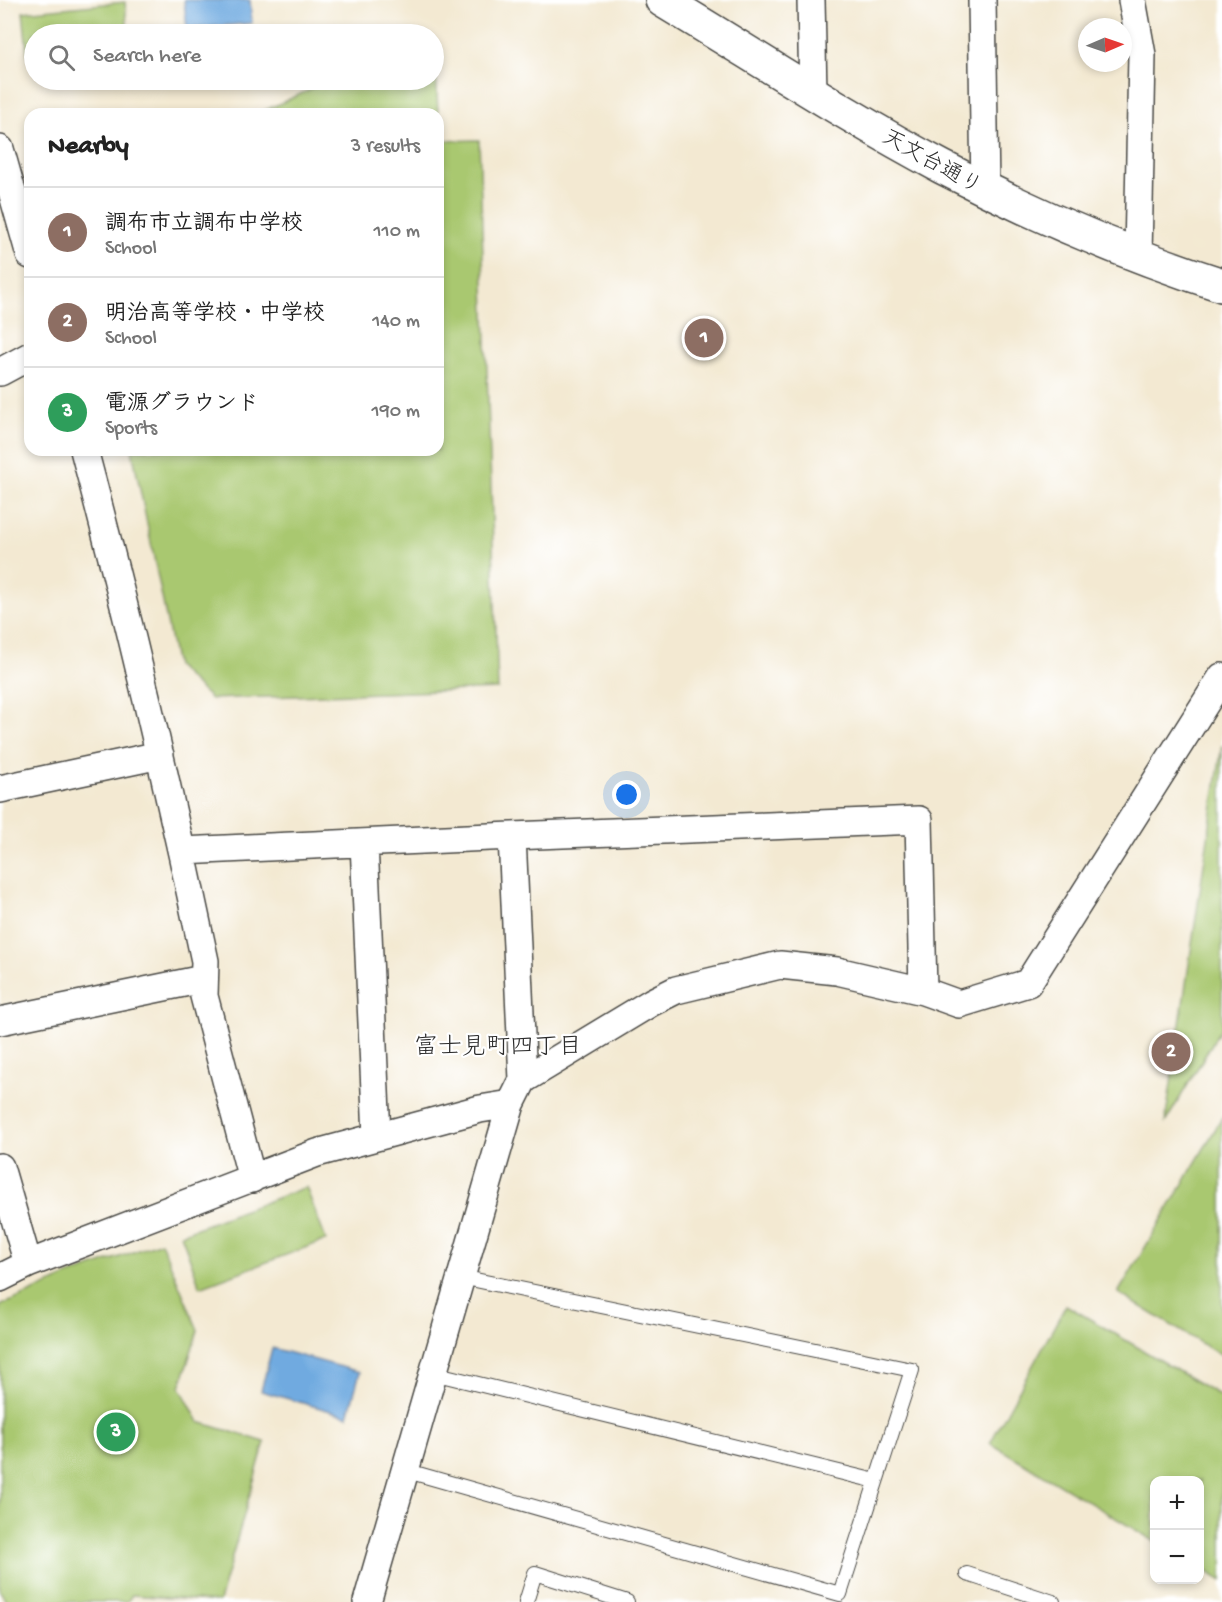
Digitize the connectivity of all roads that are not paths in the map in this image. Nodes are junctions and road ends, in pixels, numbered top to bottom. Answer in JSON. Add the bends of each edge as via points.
{"nodes":[{"id":1,"x":662,"y":0,"type":"edge"},
{"id":2,"x":811,"y":0,"type":"edge"},
{"id":3,"x":982,"y":0,"type":"edge"},
{"id":4,"x":1132,"y":0,"type":"edge"},
{"id":5,"x":813,"y":92,"type":"junction"},
{"id":6,"x":0,"y":149,"type":"edge"},
{"id":7,"x":985,"y":189,"type":"junction"},
{"id":8,"x":24,"y":234,"type":"edge"},
{"id":9,"x":1138,"y":255,"type":"junction"},
{"id":10,"x":1222,"y":285,"type":"edge"},
{"id":11,"x":24,"y":359,"type":"edge"},
{"id":12,"x":0,"y":372,"type":"edge"},
{"id":13,"x":86,"y":456,"type":"edge"},
{"id":14,"x":1222,"y":677,"type":"edge"},
{"id":15,"x":160,"y":756,"type":"junction"},
{"id":16,"x":0,"y":789,"type":"edge"},
{"id":17,"x":512,"y":836,"type":"junction"},
{"id":18,"x":363,"y":843,"type":"junction"},
{"id":19,"x":182,"y":851,"type":"junction"},
{"id":20,"x":203,"y":979,"type":"junction"},
{"id":21,"x":923,"y":991,"type":"junction"},
{"id":22,"x":0,"y":1021,"type":"edge"},
{"id":23,"x":523,"y":1080,"type":"junction"},
{"id":24,"x":511,"y":1104,"type":"junction"},
{"id":25,"x":377,"y":1136,"type":"junction"},
{"id":26,"x":0,"y":1167,"type":"edge"},
{"id":27,"x":252,"y":1179,"type":"junction"},
{"id":28,"x":28,"y":1264,"type":"junction"},
{"id":29,"x":460,"y":1277,"type":"junction"},
{"id":30,"x":0,"y":1278,"type":"edge"},
{"id":31,"x":433,"y":1373,"type":"junction"},
{"id":32,"x":404,"y":1470,"type":"junction"},
{"id":33,"x":876,"y":1481,"type":"junction"},
{"id":34,"x":967,"y":1574,"type":"dead end"},
{"id":35,"x":367,"y":1602,"type":"edge"},
{"id":36,"x":526,"y":1602,"type":"edge"},
{"id":37,"x":627,"y":1602,"type":"edge"},
{"id":38,"x":1053,"y":1602,"type":"edge"}],
"edges":[{"from":1,"to":5,"type":"main road","name":"天文台通り"},
{"from":2,"to":5,"type":"street"},
{"from":3,"to":7,"type":"street"},
{"from":4,"to":9,"type":"street","via":[[1142,55]]},
{"from":5,"to":7,"type":"main road","name":"天文台通り"},
{"from":6,"to":8,"type":"street"},
{"from":7,"to":9,"type":"main road","name":"天文台通り"},
{"from":9,"to":10,"type":"main road","name":"天文台通り"},
{"from":11,"to":12,"type":"street"},
{"from":13,"to":15,"type":"street"},
{"from":14,"to":21,"type":"street","via":[[1028,983],[959,1004]]},
{"from":15,"to":16,"type":"street"},
{"from":15,"to":19,"type":"street"},
{"from":17,"to":18,"type":"street"},
{"from":17,"to":21,"type":"street","via":[[919,820]]},
{"from":17,"to":23,"type":"street"},
{"from":18,"to":19,"type":"street"},
{"from":18,"to":25,"type":"street"},
{"from":19,"to":20,"type":"street","via":[[205,961]]},
{"from":20,"to":22,"type":"street"},
{"from":20,"to":27,"type":"street","via":[[223,1075]]},
{"from":21,"to":23,"type":"street","via":[[837,971],[780,965],[676,990]]},
{"from":23,"to":24,"type":"street"},
{"from":24,"to":25,"type":"street"},
{"from":24,"to":29,"type":"street"},
{"from":25,"to":27,"type":"street","via":[[317,1153]]},
{"from":26,"to":28,"type":"street"},
{"from":27,"to":28,"type":"street"},
{"from":28,"to":30,"type":"street"},
{"from":29,"to":31,"type":"street"},
{"from":29,"to":33,"type":"lane","via":[[912,1370]]},
{"from":31,"to":32,"type":"street"},
{"from":31,"to":33,"type":"lane"},
{"from":32,"to":33,"type":"lane","via":[[840,1594]]},
{"from":32,"to":35,"type":"street"},
{"from":34,"to":38,"type":"lane"},
{"from":36,"to":37,"type":"lane","via":[[535,1573]]}]}
